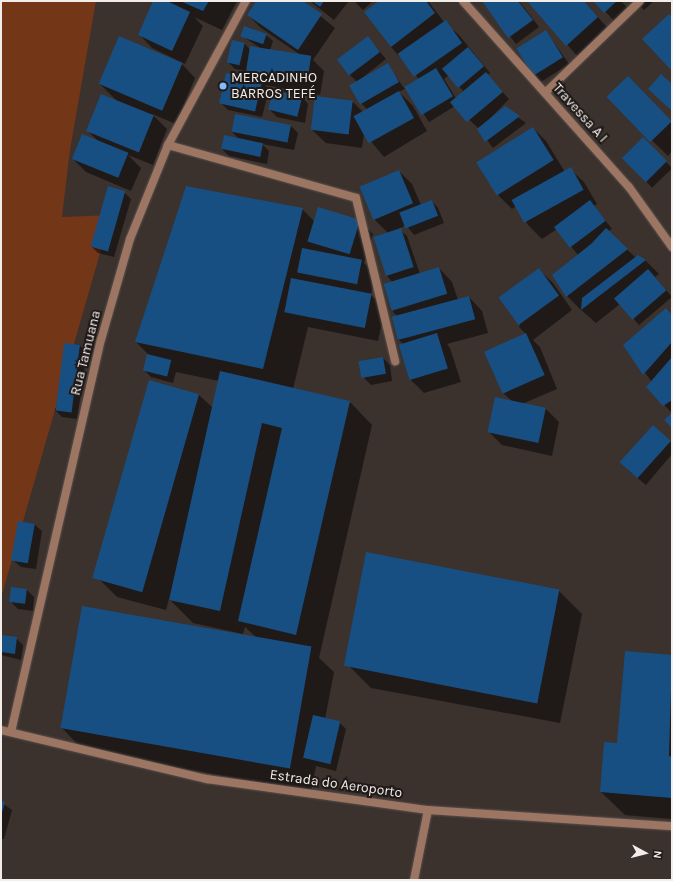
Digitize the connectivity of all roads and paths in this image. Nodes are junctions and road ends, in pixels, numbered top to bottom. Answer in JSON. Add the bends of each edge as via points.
{"nodes":[{"id":1,"x":246,"y":1,"type":"edge"},
{"id":2,"x":463,"y":1,"type":"edge"},
{"id":3,"x":640,"y":1,"type":"edge"},
{"id":4,"x":545,"y":93,"type":"junction"},
{"id":5,"x":168,"y":145,"type":"junction"},
{"id":6,"x":672,"y":247,"type":"edge"},
{"id":7,"x":395,"y":362,"type":"dead end"},
{"id":8,"x":1,"y":730,"type":"edge"},
{"id":9,"x":11,"y":732,"type":"junction"},
{"id":10,"x":428,"y":810,"type":"junction"},
{"id":11,"x":672,"y":826,"type":"edge"},
{"id":12,"x":414,"y":880,"type":"edge"}],
"edges":[{"from":1,"to":5,"type":"street","name":"Rua Tamuana"},
{"from":2,"to":4,"type":"street","name":"Travessa A I"},
{"from":3,"to":4,"type":"street"},
{"from":4,"to":6,"type":"street","name":"Travessa A I","via":[[629,187]]},
{"from":5,"to":7,"type":"street","via":[[356,198]]},
{"from":5,"to":9,"type":"street","name":"Rua Tamuana","via":[[130,239],[101,340]]},
{"from":8,"to":9,"type":"street","name":"Estrada do Aeroporto"},
{"from":9,"to":10,"type":"street","name":"Estrada do Aeroporto","via":[[207,779]]},
{"from":10,"to":11,"type":"street","name":"Estrada do Aeroporto"},
{"from":10,"to":12,"type":"street"}]}
